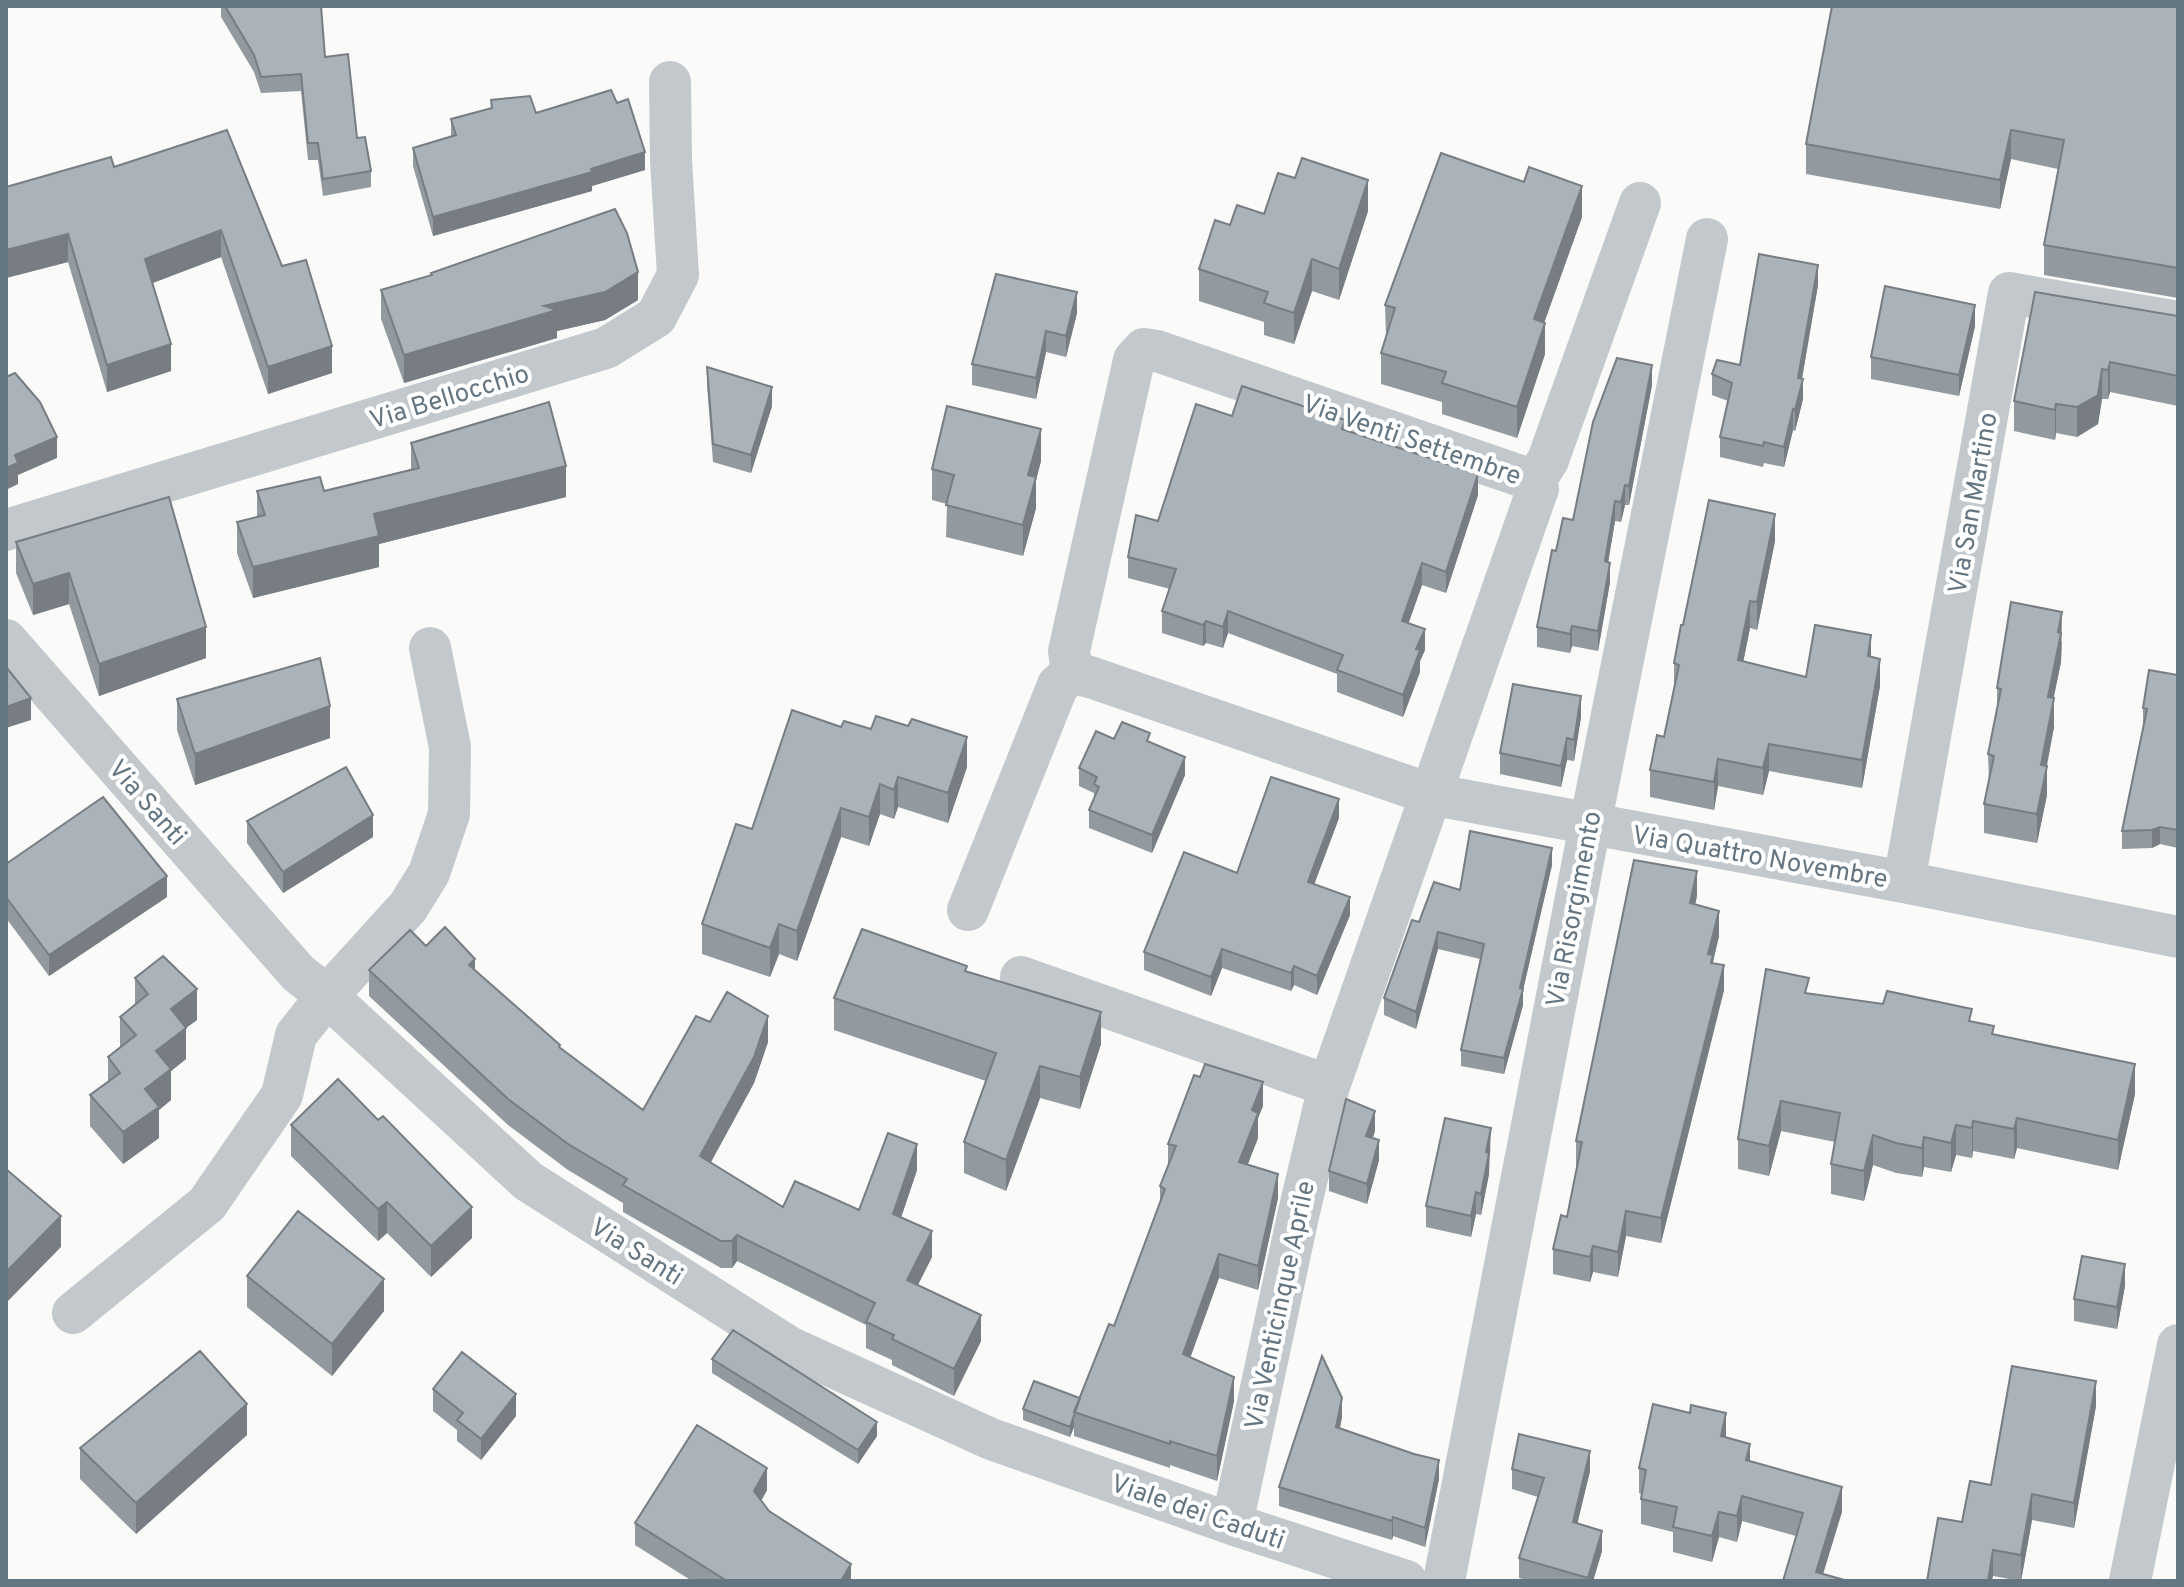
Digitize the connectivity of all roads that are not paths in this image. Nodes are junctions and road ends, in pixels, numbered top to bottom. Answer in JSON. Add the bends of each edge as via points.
{"nodes":[{"id":1,"x":670,"y":82,"type":"dead end"},
{"id":2,"x":1640,"y":203,"type":"dead end"},
{"id":3,"x":1707,"y":239,"type":"dead end"},
{"id":4,"x":2178,"y":322,"type":"edge"},
{"id":5,"x":1535,"y":481,"type":"junction"},
{"id":6,"x":6,"y":530,"type":"edge"},
{"id":7,"x":6,"y":640,"type":"edge"},
{"id":8,"x":430,"y":648,"type":"dead end"},
{"id":9,"x":1072,"y":673,"type":"junction"},
{"id":10,"x":1430,"y":794,"type":"junction"},
{"id":11,"x":1590,"y":825,"type":"junction"},
{"id":12,"x":1904,"y":882,"type":"junction"},
{"id":13,"x":968,"y":910,"type":"dead end"},
{"id":14,"x":2178,"y":937,"type":"edge"},
{"id":15,"x":1021,"y":977,"type":"dead end"},
{"id":16,"x":327,"y":996,"type":"junction"},
{"id":17,"x":1329,"y":1086,"type":"junction"},
{"id":18,"x":73,"y":1313,"type":"dead end"},
{"id":19,"x":2178,"y":1345,"type":"edge"},
{"id":20,"x":991,"y":1439,"type":"joint"},
{"id":21,"x":1232,"y":1524,"type":"junction"},
{"id":22,"x":1406,"y":1581,"type":"edge"},
{"id":23,"x":1444,"y":1581,"type":"edge"},
{"id":24,"x":2130,"y":1581,"type":"edge"}],
"edges":[{"from":1,"to":6,"type":"street","name":"Via Bellocchio","via":[[678,275],[656,317],[606,348]]},
{"from":2,"to":5,"type":"street","via":[[1548,460]]},
{"from":3,"to":11,"type":"street","name":"Via Risorgimento"},
{"from":4,"to":12,"type":"street","name":"Via San Martino","via":[[2009,293]]},
{"from":5,"to":9,"type":"street","name":"Via Venti Settembre","via":[[1144,349],[1134,360],[1069,651]]},
{"from":5,"to":10,"type":"street","name":"Via Venti Settembre","via":[[1538,489]]},
{"from":7,"to":16,"type":"street","name":"Via Santi","via":[[298,973]]},
{"from":8,"to":16,"type":"street","via":[[450,747],[449,814],[429,873],[408,907]]},
{"from":9,"to":10,"type":"street","name":"Via Quattro Novembre"},
{"from":9,"to":13,"type":"street","via":[[1058,685]]},
{"from":10,"to":11,"type":"street","name":"Via Quattro Novembre"},
{"from":10,"to":17,"type":"street","name":"Via Venticinque Aprile"},
{"from":11,"to":12,"type":"street","name":"Via Quattro Novembre"},
{"from":11,"to":23,"type":"street","name":"Via Risorgimento"},
{"from":12,"to":14,"type":"street","name":"Via Quattro Novembre"},
{"from":15,"to":17,"type":"street"},
{"from":16,"to":18,"type":"street","via":[[296,1035],[282,1095],[207,1204]]},
{"from":16,"to":20,"type":"street","name":"Via Santi","via":[[528,1181],[789,1347]]},
{"from":17,"to":21,"type":"street","name":"Via Venticinque Aprile"},
{"from":19,"to":24,"type":"street"},
{"from":20,"to":21,"type":"street","name":"Viale dei Caduti"},
{"from":21,"to":22,"type":"street","name":"Viale dei Caduti"}]}
